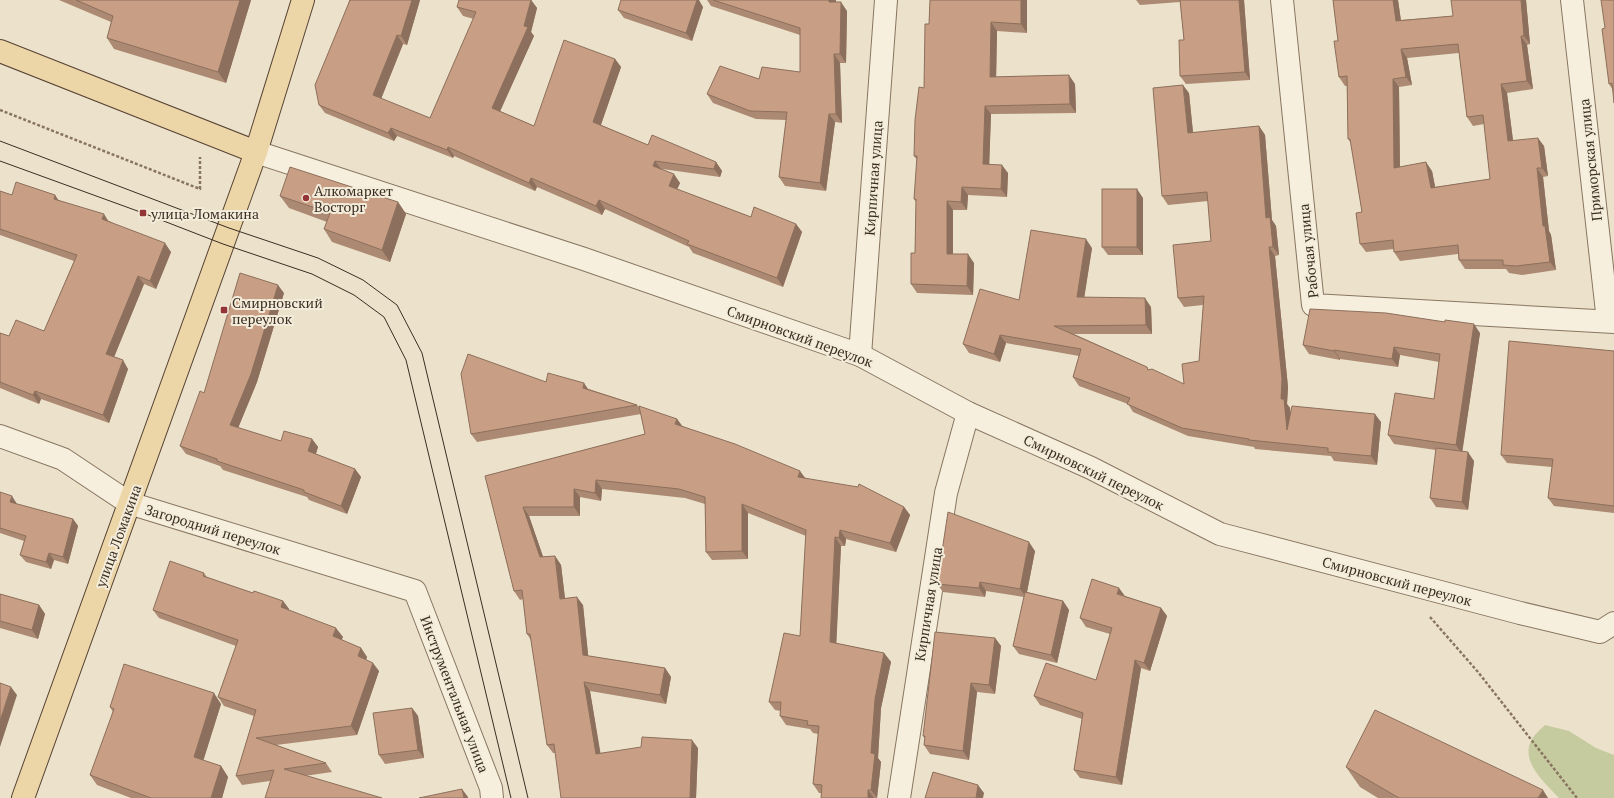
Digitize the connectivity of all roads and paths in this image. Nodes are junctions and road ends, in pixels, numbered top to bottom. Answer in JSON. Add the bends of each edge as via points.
{"nodes":[{"id":1,"x":304,"y":0,"type":"edge"},
{"id":2,"x":886,"y":0,"type":"edge"},
{"id":3,"x":1282,"y":0,"type":"edge"},
{"id":4,"x":1572,"y":0,"type":"edge"},
{"id":5,"x":0,"y":51,"type":"edge"},
{"id":6,"x":0,"y":110,"type":"edge"},
{"id":7,"x":200,"y":130,"type":"junction"},
{"id":8,"x":256,"y":152,"type":"junction"},
{"id":9,"x":1611,"y":321,"type":"edge"},
{"id":10,"x":860,"y":355,"type":"junction"},
{"id":11,"x":968,"y":413,"type":"junction"},
{"id":12,"x":0,"y":436,"type":"edge"},
{"id":13,"x":129,"y":503,"type":"junction"},
{"id":14,"x":415,"y":591,"type":"joint"},
{"id":15,"x":1429,"y":615,"type":"dead end"},
{"id":16,"x":1614,"y":623,"type":"edge"},
{"id":17,"x":22,"y":798,"type":"edge"},
{"id":18,"x":492,"y":798,"type":"edge"},
{"id":19,"x":898,"y":798,"type":"edge"},
{"id":20,"x":1577,"y":798,"type":"edge"}],
"edges":[{"from":1,"to":8,"type":"main road","name":"улица Ломакина"},
{"from":2,"to":10,"type":"street","name":"Кирпичная улица"},
{"from":3,"to":9,"type":"street","name":"Рабочая улица","via":[[1313,305]]},
{"from":4,"to":9,"type":"street","name":"Приморская улица"},
{"from":5,"to":7,"type":"main road","name":"Смирновский переулок"},
{"from":6,"to":7,"type":"path","via":[[200,189]]},
{"from":7,"to":8,"type":"main road","name":"Смирновский переулок"},
{"from":8,"to":10,"type":"street","name":"Смирновский переулок","via":[[577,257]]},
{"from":8,"to":13,"type":"main road","name":"улица Ломакина"},
{"from":10,"to":11,"type":"street","name":"Смирновский переулок"},
{"from":11,"to":16,"type":"street","name":"Смирновский переулок","via":[[1091,468],[1220,534],[1600,632]]},
{"from":11,"to":19,"type":"street","name":"Кирпичная улица","via":[[946,492]]},
{"from":12,"to":13,"type":"street","name":"Загородний переулок","via":[[63,459]]},
{"from":13,"to":14,"type":"street","name":"Загородний переулок"},
{"from":13,"to":17,"type":"main road","name":"улица Ломакина"},
{"from":14,"to":18,"type":"street","name":"Инструментальная улица","via":[[491,788]]},
{"from":15,"to":20,"type":"path","via":[[1478,672]]}]}
